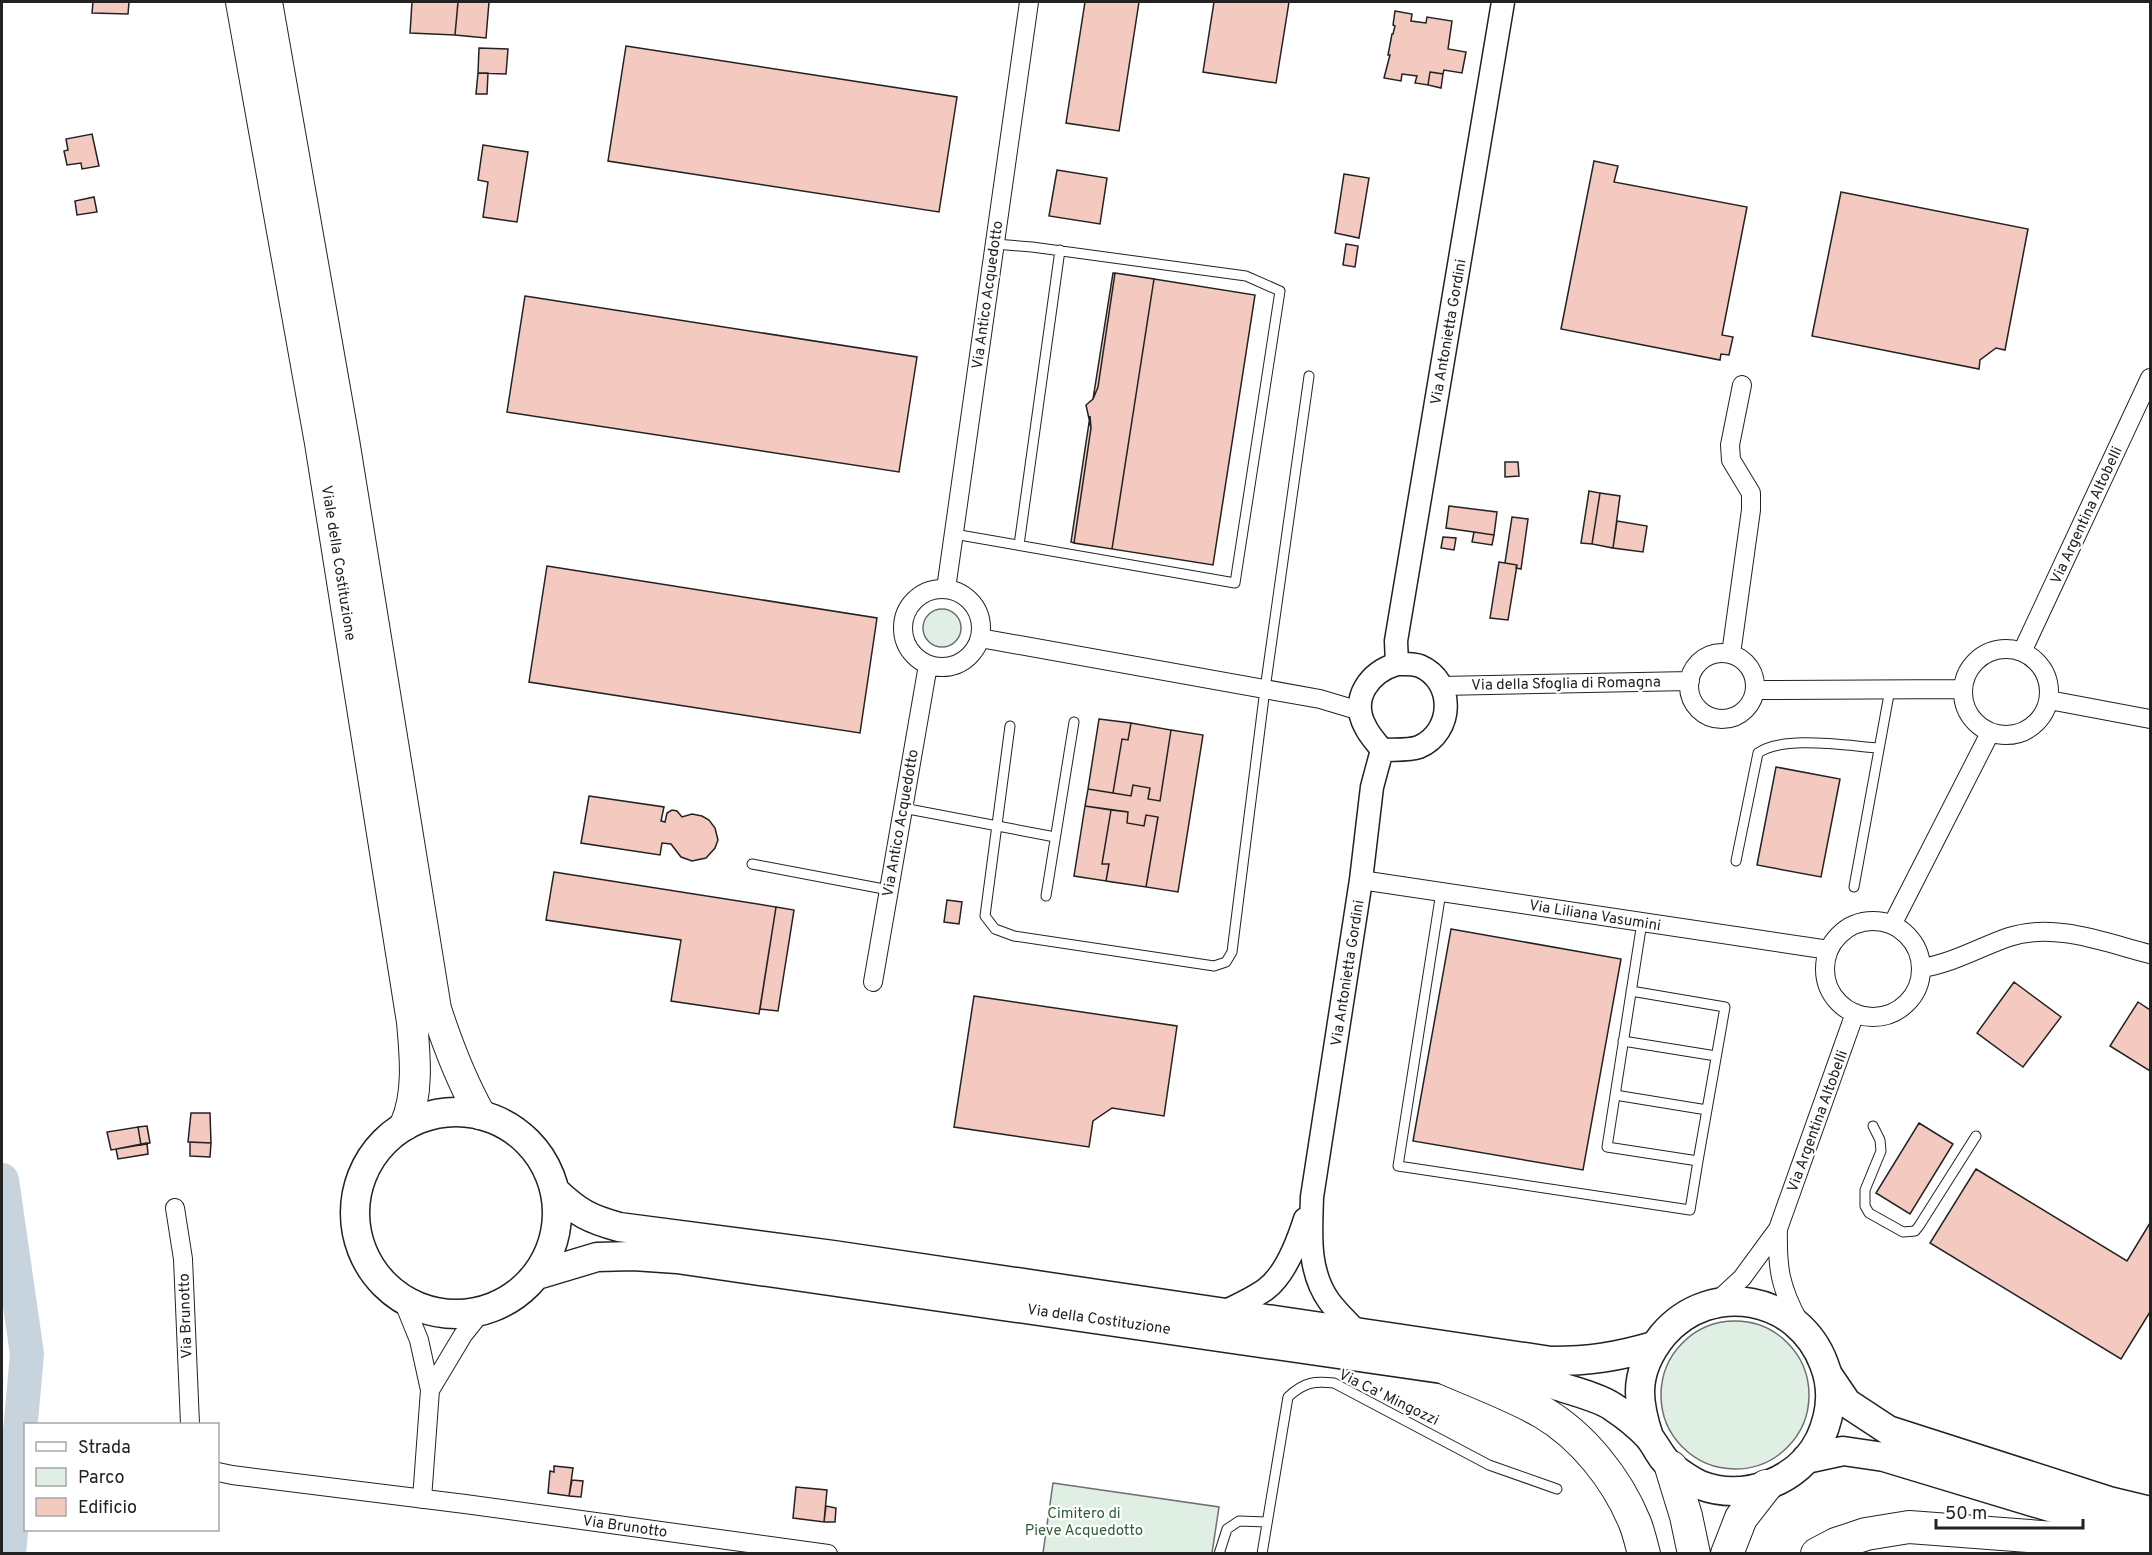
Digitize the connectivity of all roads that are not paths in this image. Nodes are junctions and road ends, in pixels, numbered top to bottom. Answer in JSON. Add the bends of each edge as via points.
{"nodes":[{"id":1,"x":241,"y":2,"type":"edge"},
{"id":2,"x":267,"y":2,"type":"edge"},
{"id":3,"x":1029,"y":2,"type":"edge"},
{"id":4,"x":1503,"y":2,"type":"edge"},
{"id":5,"x":994,"y":244,"type":"junction"},
{"id":6,"x":1060,"y":250,"type":"junction"},
{"id":7,"x":1309,"y":376,"type":"dead end"},
{"id":8,"x":2151,"y":378,"type":"edge"},
{"id":9,"x":1742,"y":385,"type":"dead end"},
{"id":10,"x":954,"y":534,"type":"junction"},
{"id":11,"x":1019,"y":545,"type":"junction"},
{"id":12,"x":946,"y":589,"type":"junction"},
{"id":13,"x":980,"y":638,"type":"junction"},
{"id":14,"x":2022,"y":652,"type":"junction"},
{"id":15,"x":1731,"y":654,"type":"junction"},
{"id":16,"x":1397,"y":664,"type":"junction"},
{"id":17,"x":928,"y":665,"type":"junction"},
{"id":18,"x":1690,"y":681,"type":"junction"},
{"id":19,"x":1442,"y":686,"type":"junction"},
{"id":20,"x":1265,"y":689,"type":"junction"},
{"id":21,"x":1890,"y":689,"type":"junction"},
{"id":22,"x":1962,"y":689,"type":"junction"},
{"id":23,"x":1755,"y":690,"type":"junction"},
{"id":24,"x":2049,"y":700,"type":"junction"},
{"id":25,"x":1360,"y":711,"type":"junction"},
{"id":26,"x":2151,"y":719,"type":"edge"},
{"id":27,"x":1074,"y":722,"type":"dead end"},
{"id":28,"x":1010,"y":726,"type":"dead end"},
{"id":29,"x":1990,"y":733,"type":"junction"},
{"id":30,"x":1879,"y":748,"type":"junction"},
{"id":31,"x":1382,"y":750,"type":"junction"},
{"id":32,"x":903,"y":807,"type":"junction"},
{"id":33,"x":996,"y":826,"type":"junction"},
{"id":34,"x":1055,"y":837,"type":"junction"},
{"id":35,"x":1736,"y":861,"type":"dead end"},
{"id":36,"x":752,"y":864,"type":"dead end"},
{"id":37,"x":1361,"y":880,"type":"junction"},
{"id":38,"x":1854,"y":886,"type":"dead end"},
{"id":39,"x":889,"y":890,"type":"junction"},
{"id":40,"x":1441,"y":892,"type":"junction"},
{"id":41,"x":1046,"y":896,"type":"dead end"},
{"id":42,"x":1642,"y":922,"type":"junction"},
{"id":43,"x":1892,"y":925,"type":"junction"},
{"id":44,"x":1829,"y":950,"type":"junction"},
{"id":45,"x":2151,"y":954,"type":"edge"},
{"id":46,"x":1922,"y":968,"type":"junction"},
{"id":47,"x":873,"y":982,"type":"dead end"},
{"id":48,"x":1631,"y":991,"type":"junction"},
{"id":49,"x":1855,"y":1014,"type":"junction"},
{"id":50,"x":1623,"y":1041,"type":"junction"},
{"id":51,"x":1716,"y":1056,"type":"junction"},
{"id":52,"x":1615,"y":1095,"type":"junction"},
{"id":53,"x":1707,"y":1110,"type":"junction"},
{"id":54,"x":480,"y":1114,"type":"junction"},
{"id":55,"x":405,"y":1125,"type":"junction"},
{"id":56,"x":1873,"y":1126,"type":"dead end"},
{"id":57,"x":1976,"y":1136,"type":"dead end"},
{"id":58,"x":1698,"y":1161,"type":"junction"},
{"id":59,"x":556,"y":1192,"type":"junction"},
{"id":60,"x":1312,"y":1197,"type":"junction"},
{"id":61,"x":175,"y":1208,"type":"dead end"},
{"id":62,"x":1778,"y":1229,"type":"junction"},
{"id":63,"x":537,"y":1275,"type":"junction"},
{"id":64,"x":402,"y":1298,"type":"junction"},
{"id":65,"x":1714,"y":1304,"type":"junction"},
{"id":66,"x":483,"y":1310,"type":"junction"},
{"id":67,"x":1224,"y":1312,"type":"junction"},
{"id":68,"x":1802,"y":1328,"type":"junction"},
{"id":69,"x":1357,"y":1332,"type":"junction"},
{"id":70,"x":1653,"y":1346,"type":"junction"},
{"id":71,"x":1446,"y":1369,"type":"junction"},
{"id":72,"x":1828,"y":1375,"type":"junction"},
{"id":73,"x":430,"y":1390,"type":"junction"},
{"id":74,"x":190,"y":1423,"type":"edge"},
{"id":75,"x":1649,"y":1437,"type":"junction"},
{"id":76,"x":1806,"y":1459,"type":"junction"},
{"id":77,"x":1671,"y":1467,"type":"junction"},
{"id":78,"x":219,"y":1472,"type":"edge"},
{"id":79,"x":1766,"y":1486,"type":"junction"},
{"id":80,"x":1557,"y":1489,"type":"dead end"},
{"id":81,"x":2151,"y":1497,"type":"edge"},
{"id":82,"x":422,"y":1499,"type":"junction"},
{"id":83,"x":2109,"y":1501,"type":"junction"},
{"id":84,"x":2151,"y":1511,"type":"edge"},
{"id":85,"x":1267,"y":1522,"type":"junction"},
{"id":86,"x":2151,"y":1535,"type":"edge"},
{"id":87,"x":2151,"y":1545,"type":"edge"},
{"id":88,"x":828,"y":1554,"type":"edge"},
{"id":89,"x":1219,"y":1554,"type":"edge"},
{"id":90,"x":1262,"y":1554,"type":"edge"},
{"id":91,"x":1644,"y":1554,"type":"edge"},
{"id":92,"x":1694,"y":1554,"type":"edge"},
{"id":93,"x":1727,"y":1554,"type":"edge"},
{"id":94,"x":1817,"y":1554,"type":"edge"}],
"edges":[{"from":1,"to":55,"type":"highway","name":"Viale della Costituzione","via":[[320,443],[412,1022],[413,1087],[411,1112]]},
{"from":2,"to":54,"type":"highway","name":"Viale della Costituzione","via":[[346,452],[436,1009],[463,1085]]},
{"from":3,"to":5,"type":"street","name":"Via Antico Acquedotto"},
{"from":4,"to":16,"type":"street","name":"Via Antonietta Gordini","via":[[1396,641]]},
{"from":5,"to":6,"type":"lane"},
{"from":5,"to":10,"type":"street","name":"Via Antico Acquedotto"},
{"from":6,"to":11,"type":"lane"},
{"from":6,"to":11,"type":"lane","via":[[1246,276],[1280,291],[1235,583]]},
{"from":7,"to":20,"type":"lane"},
{"from":8,"to":14,"type":"street","name":"Via Argentina Altobelli"},
{"from":9,"to":15,"type":"street","via":[[1730,445],[1731,460],[1751,494],[1751,510]]},
{"from":10,"to":11,"type":"lane"},
{"from":10,"to":12,"type":"street","name":"Via Antico Acquedotto"},
{"from":12,"to":13,"type":"street","via":[[971,600],[982,625]]},
{"from":12,"to":17,"type":"street","via":[[934,589],[912,602],[903,625],[904,638],[913,654]]},
{"from":13,"to":17,"type":"street","via":[[975,650],[960,663],[941,668]]},
{"from":13,"to":20,"type":"street"},
{"from":14,"to":22,"type":"street","via":[[2000,648],[1986,653],[1974,662]]},
{"from":14,"to":24,"type":"street","via":[[2038,662],[2046,673]]},
{"from":15,"to":18,"type":"street","via":[[1709,656],[1693,670]]},
{"from":15,"to":23,"type":"street","via":[[1752,671]]},
{"from":16,"to":19,"type":"street","via":[[1419,666]]},
{"from":16,"to":25,"type":"street","via":[[1373,675],[1363,692]]},
{"from":17,"to":32,"type":"street","name":"Via Antico Acquedotto"},
{"from":18,"to":19,"type":"street","name":"Via della Sfoglia di Romagna"},
{"from":18,"to":23,"type":"street","via":[[1693,701],[1699,709],[1718,718],[1738,715],[1746,709]]},
{"from":19,"to":31,"type":"street","via":[[1447,707],[1435,736],[1417,748]]},
{"from":20,"to":25,"type":"street"},
{"from":20,"to":33,"type":"lane","via":[[1232,952],[1226,962],[1214,966],[1014,936],[995,929],[985,916]]},
{"from":21,"to":22,"type":"street"},
{"from":21,"to":23,"type":"street"},
{"from":21,"to":30,"type":"lane"},
{"from":22,"to":29,"type":"street","via":[[1969,716]]},
{"from":24,"to":26,"type":"street"},
{"from":24,"to":29,"type":"street","via":[[2045,712],[2027,730],[2003,735]]},
{"from":25,"to":31,"type":"street"},
{"from":27,"to":34,"type":"lane"},
{"from":28,"to":33,"type":"lane"},
{"from":29,"to":43,"type":"street"},
{"from":30,"to":35,"type":"lane","via":[[1787,742],[1758,753]]},
{"from":30,"to":38,"type":"lane"},
{"from":31,"to":37,"type":"street","name":"Via Antonietta Gordini","via":[[1372,787]]},
{"from":32,"to":33,"type":"lane"},
{"from":32,"to":39,"type":"street","name":"Via Antico Acquedotto"},
{"from":33,"to":34,"type":"lane"},
{"from":34,"to":41,"type":"lane"},
{"from":36,"to":39,"type":"lane"},
{"from":37,"to":40,"type":"street","name":"Via Liliana Vasumini"},
{"from":37,"to":60,"type":"street","name":"Via Antonietta Gordini"},
{"from":39,"to":47,"type":"street","name":"Via Antico Acquedotto"},
{"from":40,"to":42,"type":"street","name":"Via Liliana Vasumini"},
{"from":40,"to":58,"type":"lane","via":[[1398,1166],[1690,1210]]},
{"from":42,"to":44,"type":"street","name":"Via Liliana Vasumini"},
{"from":42,"to":48,"type":"lane"},
{"from":43,"to":44,"type":"street","via":[[1863,922],[1837,937]]},
{"from":43,"to":46,"type":"street","via":[[1913,942]]},
{"from":44,"to":49,"type":"street","via":[[1826,980],[1842,1006]]},
{"from":45,"to":46,"type":"street","via":[[2073,934],[2040,931],[2011,936]]},
{"from":46,"to":49,"type":"street","via":[[1912,997],[1902,1008],[1888,1015]]},
{"from":48,"to":50,"type":"lane"},
{"from":48,"to":51,"type":"lane","via":[[1725,1007]]},
{"from":49,"to":62,"type":"street","name":"Via Argentina Altobelli"},
{"from":50,"to":51,"type":"lane"},
{"from":50,"to":52,"type":"lane"},
{"from":51,"to":53,"type":"lane"},
{"from":52,"to":53,"type":"lane"},
{"from":52,"to":58,"type":"lane","via":[[1607,1147]]},
{"from":53,"to":58,"type":"lane"},
{"from":54,"to":55,"type":"main road","via":[[441,1113]]},
{"from":54,"to":59,"type":"main road","via":[[510,1127],[535,1148]]},
{"from":55,"to":64,"type":"main road","via":[[369,1162],[361,1177],[355,1211],[360,1245],[367,1260],[376,1275]]},
{"from":56,"to":57,"type":"lane","via":[[1881,1151],[1865,1190],[1864,1206],[1869,1213],[1903,1232],[1915,1231],[1919,1226]]},
{"from":59,"to":63,"type":"main road","via":[[557,1227],[550,1252]]},
{"from":59,"to":67,"type":"main road","via":[[592,1219],[619,1227]]},
{"from":60,"to":67,"type":"street","name":"Via Antonietta Gordini","via":[[1298,1241],[1284,1266],[1267,1288]]},
{"from":60,"to":69,"type":"street","name":"Via Antonietta Gordini","via":[[1310,1245],[1315,1273],[1328,1299]]},
{"from":61,"to":74,"type":"street","name":"Via Brunotto","via":[[183,1259]]},
{"from":62,"to":65,"type":"street","name":"Via Argentina Altobelli","via":[[1742,1278]]},
{"from":62,"to":68,"type":"street","name":"Via Argentina Altobelli","via":[[1780,1277]]},
{"from":63,"to":66,"type":"main road","via":[[513,1297]]},
{"from":63,"to":71,"type":"main road","name":"Via della Costituzione","via":[[597,1257],[677,1259]]},
{"from":64,"to":66,"type":"main road","via":[[442,1313]]},
{"from":64,"to":73,"type":"street","via":[[419,1340]]},
{"from":65,"to":68,"type":"main road","via":[[1754,1302],[1780,1312]]},
{"from":65,"to":70,"type":"main road","via":[[1672,1324]]},
{"from":66,"to":73,"type":"street"},
{"from":67,"to":69,"type":"main road"},
{"from":68,"to":72,"type":"main road","via":[[1819,1350]]},
{"from":69,"to":70,"type":"main road","via":[[1551,1361],[1617,1357]]},
{"from":70,"to":75,"type":"main road","via":[[1640,1391],[1641,1414]]},
{"from":71,"to":75,"type":"main road","name":"Via della Costituzione","via":[[1554,1385],[1611,1405]]},
{"from":71,"to":91,"type":"highway","via":[[1515,1397],[1545,1414],[1590,1452],[1613,1481],[1635,1523]]},
{"from":72,"to":76,"type":"main road","via":[[1831,1398],[1827,1420]]},
{"from":72,"to":83,"type":"main road","via":[[1847,1403],[1888,1430]]},
{"from":73,"to":82,"type":"street"},
{"from":75,"to":77,"type":"main road"},
{"from":76,"to":79,"type":"main road","via":[[1788,1475]]},
{"from":76,"to":86,"type":"main road","via":[[1843,1451],[1884,1457]]},
{"from":77,"to":79,"type":"main road","via":[[1700,1485],[1733,1491]]},
{"from":77,"to":92,"type":"highway"},
{"from":78,"to":82,"type":"street","name":"Via Brunotto"},
{"from":79,"to":93,"type":"highway","via":[[1741,1518]]},
{"from":80,"to":85,"type":"lane","name":"Via Ca' Mingozzi","via":[[1489,1465],[1334,1383],[1317,1382],[1299,1387],[1288,1397]]},
{"from":81,"to":83,"type":"street"},
{"from":82,"to":88,"type":"street","name":"Via Brunotto"},
{"from":83,"to":84,"type":"main road"},
{"from":85,"to":89,"type":"lane","via":[[1239,1521],[1227,1528]]},
{"from":85,"to":90,"type":"lane","name":"Via Ca' Mingozzi"},
{"from":87,"to":94,"type":"highway","via":[[1909,1527],[1866,1534]]}]}
